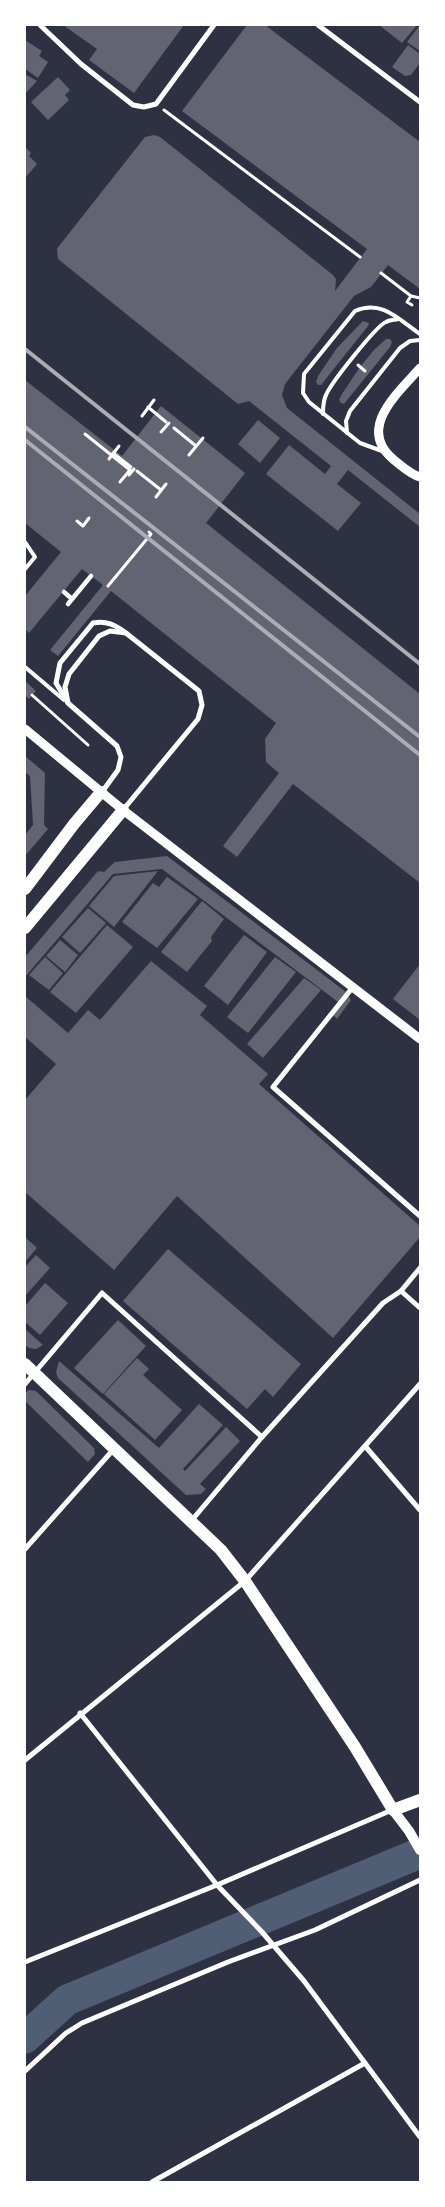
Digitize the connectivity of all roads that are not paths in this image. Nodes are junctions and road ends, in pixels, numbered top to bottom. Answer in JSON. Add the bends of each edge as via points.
{"nodes":[{"id":1,"x":40,"y":25,"type":"edge"},
{"id":2,"x":214,"y":25,"type":"edge"},
{"id":3,"x":318,"y":25,"type":"edge"},
{"id":4,"x":419,"y":99,"type":"edge"},
{"id":5,"x":398,"y":319,"type":"junction"},
{"id":6,"x":420,"y":334,"type":"edge"},
{"id":7,"x":420,"y":340,"type":"edge"},
{"id":8,"x":420,"y":368,"type":"edge"},
{"id":9,"x":323,"y":414,"type":"junction"},
{"id":10,"x":347,"y":433,"type":"junction"},
{"id":11,"x":384,"y":452,"type":"junction"},
{"id":12,"x":420,"y":477,"type":"edge"},
{"id":13,"x":25,"y":542,"type":"edge"},
{"id":14,"x":25,"y":570,"type":"edge"},
{"id":15,"x":91,"y":576,"type":"dead end"},
{"id":16,"x":64,"y":592,"type":"dead end"},
{"id":17,"x":72,"y":599,"type":"junction"},
{"id":18,"x":68,"y":604,"type":"dead end"},
{"id":19,"x":126,"y":633,"type":"junction"},
{"id":20,"x":25,"y":667,"type":"edge"},
{"id":21,"x":68,"y":703,"type":"junction"},
{"id":22,"x":25,"y":729,"type":"edge"},
{"id":23,"x":101,"y":792,"type":"junction"},
{"id":24,"x":123,"y":810,"type":"junction"},
{"id":25,"x":25,"y":889,"type":"edge"},
{"id":26,"x":25,"y":928,"type":"edge"},
{"id":27,"x":353,"y":987,"type":"junction"},
{"id":28,"x":420,"y":1039,"type":"edge"},
{"id":29,"x":420,"y":1216,"type":"edge"},
{"id":30,"x":420,"y":1268,"type":"edge"},
{"id":31,"x":400,"y":1291,"type":"junction"},
{"id":32,"x":420,"y":1308,"type":"edge"},
{"id":33,"x":30,"y":1368,"type":"edge"},
{"id":34,"x":25,"y":1384,"type":"edge"},
{"id":35,"x":420,"y":1384,"type":"edge"},
{"id":36,"x":262,"y":1437,"type":"junction"},
{"id":37,"x":365,"y":1446,"type":"junction"},
{"id":38,"x":113,"y":1449,"type":"junction"},
{"id":39,"x":420,"y":1510,"type":"edge"},
{"id":40,"x":192,"y":1520,"type":"junction"},
{"id":41,"x":25,"y":1549,"type":"edge"},
{"id":42,"x":245,"y":1581,"type":"junction"},
{"id":43,"x":80,"y":1714,"type":"junction"},
{"id":44,"x":25,"y":1760,"type":"edge"},
{"id":45,"x":420,"y":1800,"type":"edge"},
{"id":46,"x":393,"y":1810,"type":"junction"},
{"id":47,"x":420,"y":1850,"type":"edge"},
{"id":48,"x":420,"y":1880,"type":"edge"},
{"id":49,"x":217,"y":1885,"type":"junction"},
{"id":50,"x":274,"y":1946,"type":"junction"},
{"id":51,"x":25,"y":1962,"type":"edge"},
{"id":52,"x":365,"y":2063,"type":"junction"},
{"id":53,"x":25,"y":2071,"type":"edge"},
{"id":54,"x":420,"y":2137,"type":"edge"},
{"id":55,"x":152,"y":2182,"type":"edge"}],
"edges":[{"from":1,"to":2,"type":"street","via":[[80,64],[133,105],[144,107],[156,104]]},
{"from":3,"to":4,"type":"street"},
{"from":5,"to":6,"type":"lane"},
{"from":5,"to":9,"type":"lane","via":[[376,329],[326,393]]},
{"from":5,"to":9,"type":"lane","via":[[375,306],[355,311],[304,374],[303,393]]},
{"from":7,"to":10,"type":"lane","via":[[410,341],[400,348],[350,410],[346,421]]},
{"from":8,"to":11,"type":"street","via":[[380,419],[379,438]]},
{"from":9,"to":10,"type":"lane"},
{"from":10,"to":11,"type":"lane","via":[[360,443]]},
{"from":11,"to":12,"type":"street"},
{"from":13,"to":14,"type":"lane","via":[[35,557]]},
{"from":15,"to":17,"type":"street"},
{"from":16,"to":17,"type":"street"},
{"from":17,"to":18,"type":"street"},
{"from":19,"to":21,"type":"street","via":[[110,631],[100,636],[69,674],[65,687]]},
{"from":19,"to":21,"type":"street","via":[[102,621],[92,623],[60,663],[56,683]]},
{"from":19,"to":24,"type":"street","via":[[198,691],[202,705],[198,719]]},
{"from":20,"to":21,"type":"lane"},
{"from":21,"to":23,"type":"street","via":[[117,746],[121,757],[118,770]]},
{"from":22,"to":23,"type":"street"},
{"from":23,"to":24,"type":"street"},
{"from":23,"to":25,"type":"main road"},
{"from":24,"to":26,"type":"main road"},
{"from":24,"to":27,"type":"street"},
{"from":27,"to":28,"type":"street"},
{"from":27,"to":29,"type":"street","via":[[273,1087]]},
{"from":30,"to":31,"type":"street"},
{"from":31,"to":32,"type":"street"},
{"from":31,"to":36,"type":"street","via":[[383,1303]]},
{"from":33,"to":34,"type":"street"},
{"from":33,"to":36,"type":"street","via":[[102,1293]]},
{"from":33,"to":38,"type":"main road"},
{"from":35,"to":37,"type":"street"},
{"from":36,"to":40,"type":"street"},
{"from":37,"to":39,"type":"street"},
{"from":37,"to":42,"type":"street"},
{"from":38,"to":40,"type":"main road"},
{"from":38,"to":41,"type":"street"},
{"from":40,"to":42,"type":"main road"},
{"from":42,"to":43,"type":"street"},
{"from":42,"to":46,"type":"main road"},
{"from":43,"to":44,"type":"street"},
{"from":43,"to":49,"type":"street"},
{"from":45,"to":46,"type":"main road"},
{"from":46,"to":47,"type":"main road"},
{"from":46,"to":49,"type":"street"},
{"from":48,"to":50,"type":"street"},
{"from":49,"to":50,"type":"street"},
{"from":49,"to":51,"type":"street"},
{"from":50,"to":52,"type":"street"},
{"from":50,"to":53,"type":"street","via":[[82,2023],[66,2033]]},
{"from":52,"to":54,"type":"street"},
{"from":52,"to":55,"type":"street"}]}
